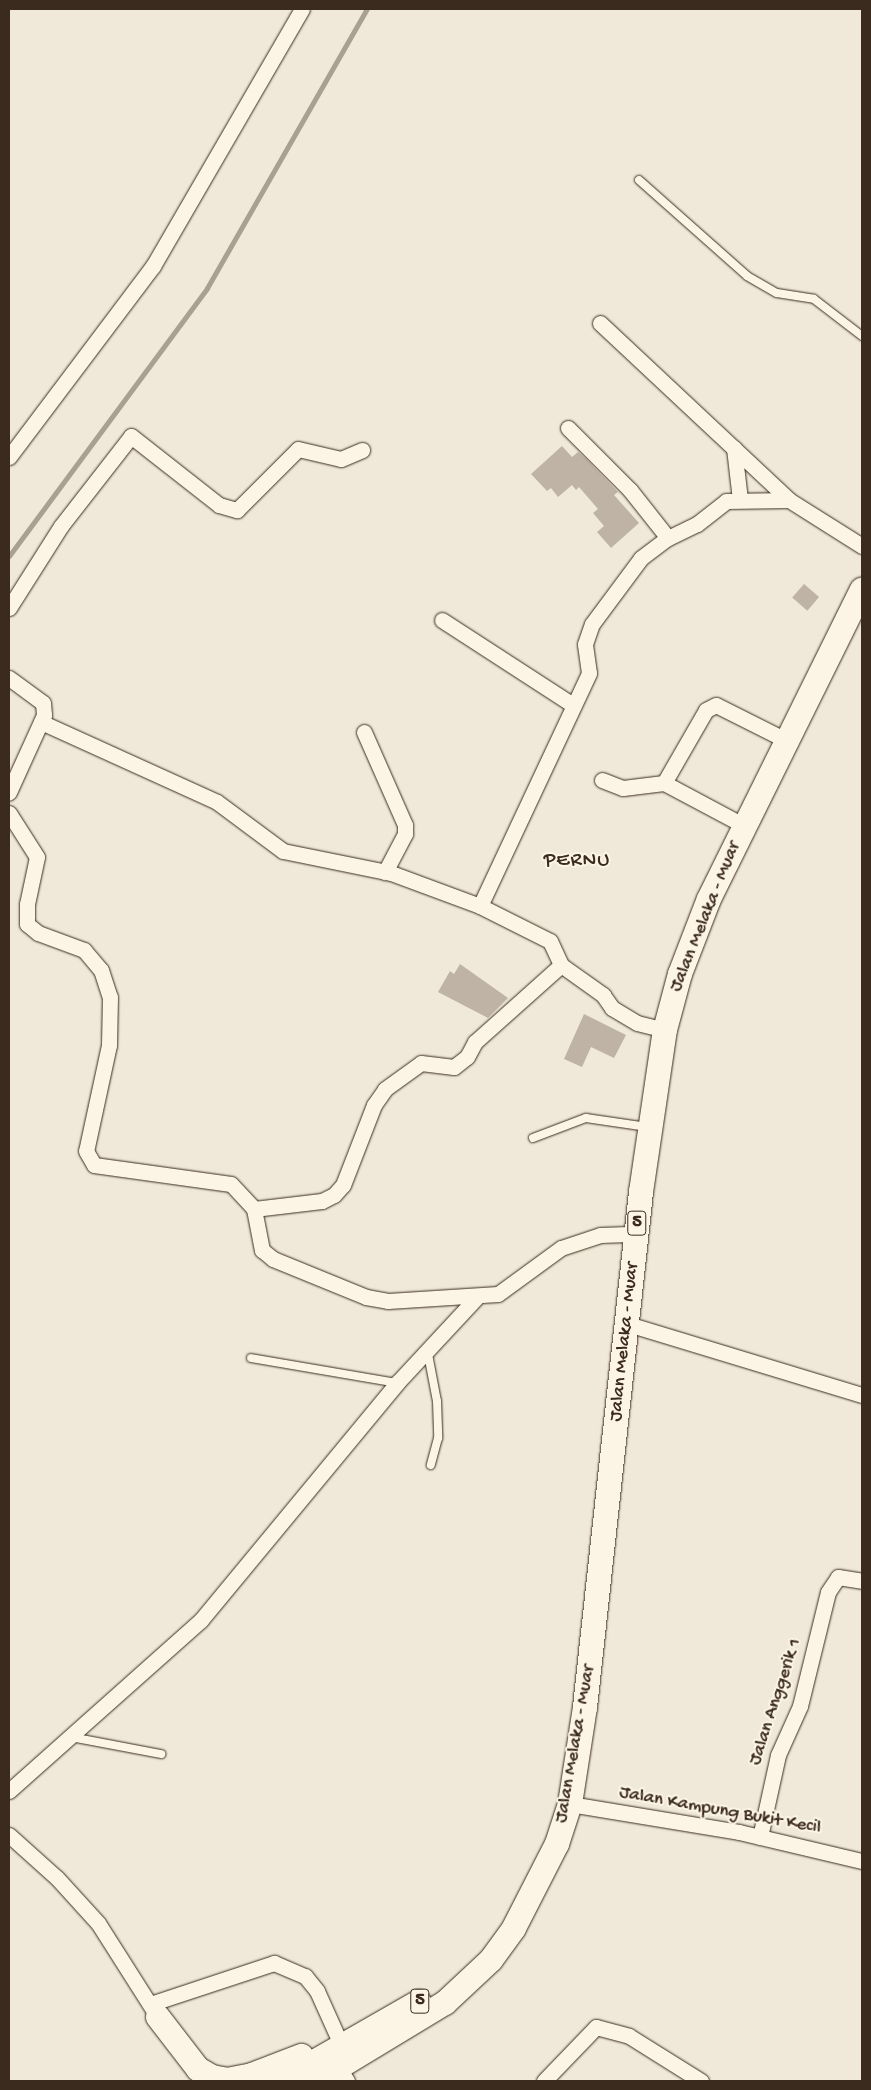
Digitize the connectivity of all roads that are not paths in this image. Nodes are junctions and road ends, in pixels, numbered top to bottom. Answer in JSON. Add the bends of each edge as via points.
{"nodes":[{"id":1,"x":302,"y":9,"type":"edge"},
{"id":2,"x":639,"y":180,"type":"dead end"},
{"id":3,"x":600,"y":323,"type":"dead end"},
{"id":4,"x":862,"y":336,"type":"edge"},
{"id":5,"x":568,"y":428,"type":"dead end"},
{"id":6,"x":734,"y":448,"type":"junction"},
{"id":7,"x":362,"y":450,"type":"dead end"},
{"id":8,"x":9,"y":457,"type":"edge"},
{"id":9,"x":740,"y":500,"type":"junction"},
{"id":10,"x":789,"y":500,"type":"junction"},
{"id":11,"x":668,"y":538,"type":"junction"},
{"id":12,"x":862,"y":546,"type":"edge"},
{"id":13,"x":862,"y":590,"type":"edge"},
{"id":14,"x":9,"y":608,"type":"edge"},
{"id":15,"x":442,"y":620,"type":"dead end"},
{"id":16,"x":9,"y":678,"type":"edge"},
{"id":17,"x":573,"y":705,"type":"junction"},
{"id":18,"x":41,"y":722,"type":"junction"},
{"id":19,"x":364,"y":732,"type":"dead end"},
{"id":20,"x":786,"y":740,"type":"junction"},
{"id":21,"x":602,"y":780,"type":"dead end"},
{"id":22,"x":664,"y":783,"type":"junction"},
{"id":23,"x":9,"y":792,"type":"edge"},
{"id":24,"x":9,"y":813,"type":"edge"},
{"id":25,"x":743,"y":825,"type":"junction"},
{"id":26,"x":385,"y":872,"type":"junction"},
{"id":27,"x":480,"y":906,"type":"junction"},
{"id":28,"x":560,"y":965,"type":"junction"},
{"id":29,"x":659,"y":1029,"type":"junction"},
{"id":30,"x":641,"y":1126,"type":"junction"},
{"id":31,"x":533,"y":1138,"type":"dead end"},
{"id":32,"x":254,"y":1209,"type":"junction"},
{"id":33,"x":636,"y":1234,"type":"junction"},
{"id":34,"x":477,"y":1297,"type":"junction"},
{"id":35,"x":628,"y":1324,"type":"junction"},
{"id":36,"x":428,"y":1354,"type":"junction"},
{"id":37,"x":251,"y":1358,"type":"dead end"},
{"id":38,"x":397,"y":1383,"type":"junction"},
{"id":39,"x":862,"y":1395,"type":"edge"},
{"id":40,"x":431,"y":1466,"type":"dead end"},
{"id":41,"x":862,"y":1582,"type":"edge"},
{"id":42,"x":71,"y":1737,"type":"junction"},
{"id":43,"x":161,"y":1754,"type":"dead end"},
{"id":44,"x":9,"y":1790,"type":"edge"},
{"id":45,"x":570,"y":1804,"type":"junction"},
{"id":46,"x":9,"y":1835,"type":"edge"},
{"id":47,"x":760,"y":1837,"type":"junction"},
{"id":48,"x":862,"y":1861,"type":"edge"},
{"id":49,"x":535,"y":1890,"type":"junction"},
{"id":50,"x":154,"y":2010,"type":"junction"},
{"id":51,"x":339,"y":2056,"type":"edge"},
{"id":52,"x":184,"y":2081,"type":"edge"},
{"id":53,"x":195,"y":2081,"type":"edge"},
{"id":54,"x":281,"y":2081,"type":"edge"},
{"id":55,"x":302,"y":2081,"type":"edge"},
{"id":56,"x":316,"y":2081,"type":"edge"},
{"id":57,"x":544,"y":2081,"type":"edge"},
{"id":58,"x":701,"y":2081,"type":"edge"}],
"edges":[{"from":1,"to":8,"type":"street","via":[[153,266]]},
{"from":2,"to":4,"type":"lane","via":[[747,276],[777,294],[814,299]]},
{"from":3,"to":6,"type":"street"},
{"from":5,"to":11,"type":"street","via":[[630,490]]},
{"from":6,"to":9,"type":"street"},
{"from":6,"to":10,"type":"street"},
{"from":7,"to":14,"type":"street","via":[[341,459],[298,449],[237,510],[220,505],[131,436],[61,526]]},
{"from":9,"to":10,"type":"street"},
{"from":9,"to":11,"type":"street","via":[[726,501],[697,524]]},
{"from":10,"to":12,"type":"street"},
{"from":11,"to":17,"type":"street","via":[[641,558],[592,624],[585,644],[589,673]]},
{"from":13,"to":20,"type":"main road","name":"Jalan Melaka - Muar","number":"5"},
{"from":15,"to":17,"type":"street"},
{"from":16,"to":18,"type":"street","via":[[43,703]]},
{"from":17,"to":27,"type":"street","via":[[524,818]]},
{"from":18,"to":23,"type":"street"},
{"from":18,"to":26,"type":"street","via":[[217,802],[283,851]]},
{"from":19,"to":26,"type":"street","via":[[405,825],[405,834]]},
{"from":20,"to":22,"type":"street","via":[[716,705],[706,710]]},
{"from":20,"to":25,"type":"main road","name":"Jalan Melaka - Muar","number":"5"},
{"from":21,"to":22,"type":"street","via":[[623,788]]},
{"from":22,"to":25,"type":"street"},
{"from":24,"to":32,"type":"street","via":[[37,857],[27,904],[28,924],[38,933],[84,950],[101,970],[110,997],[109,1045],[88,1158],[94,1165],[231,1184]]},
{"from":25,"to":29,"type":"main road","name":"Jalan Melaka - Muar","number":"5"},
{"from":26,"to":27,"type":"street"},
{"from":27,"to":28,"type":"street","via":[[550,941]]},
{"from":28,"to":29,"type":"street","via":[[637,1023]]},
{"from":28,"to":32,"type":"street","via":[[475,1042],[467,1057],[454,1067],[421,1063],[386,1090],[374,1104],[343,1185],[334,1195],[322,1201]]},
{"from":29,"to":30,"type":"main road","name":"Jalan Melaka - Muar","number":"5"},
{"from":30,"to":31,"type":"lane","via":[[586,1118]]},
{"from":30,"to":33,"type":"main road","name":"Jalan Melaka - Muar","number":"5"},
{"from":32,"to":34,"type":"street","via":[[262,1250],[273,1259],[366,1297],[388,1301]]},
{"from":33,"to":34,"type":"street","via":[[600,1234],[560,1248],[498,1294]]},
{"from":33,"to":35,"type":"main road","name":"Jalan Melaka - Muar","number":"5"},
{"from":34,"to":36,"type":"street"},
{"from":35,"to":39,"type":"street"},
{"from":35,"to":45,"type":"main road","name":"Jalan Melaka - Muar","number":"5","via":[[585,1706]]},
{"from":36,"to":38,"type":"street"},
{"from":36,"to":40,"type":"lane","via":[[438,1401],[438,1438]]},
{"from":37,"to":38,"type":"lane"},
{"from":38,"to":42,"type":"street","via":[[201,1620]]},
{"from":41,"to":47,"type":"street","name":"Jalan Anggerik 1","via":[[838,1577],[828,1592],[800,1706],[778,1755]]},
{"from":42,"to":43,"type":"lane"},
{"from":42,"to":44,"type":"street"},
{"from":45,"to":47,"type":"street","name":"Jalan Kampung Bukit Kecil"},
{"from":45,"to":49,"type":"main road","name":"Jalan Melaka - Muar","number":"5","via":[[557,1844]]},
{"from":46,"to":50,"type":"street","via":[[57,1878],[98,1923]]},
{"from":47,"to":48,"type":"street","name":"Jalan Kampung Bukit Kecil","via":[[811,1846]]},
{"from":49,"to":51,"type":"main road","name":"Jalan Melaka - Muar","number":"5","via":[[453,1977]]},
{"from":49,"to":51,"type":"main road","name":"Jalan Melaka - Muar","number":"5","via":[[491,1960],[445,2003],[384,2043]]},
{"from":50,"to":51,"type":"main road","via":[[198,2070],[212,2077],[227,2080]]},
{"from":50,"to":51,"type":"street","via":[[274,1963],[290,1967],[317,1991]]},
{"from":50,"to":52,"type":"main road"},
{"from":50,"to":53,"type":"street"},
{"from":51,"to":54,"type":"main road","name":"Jalan Melaka - Muar","number":"5"},
{"from":51,"to":55,"type":"main road"},
{"from":51,"to":56,"type":"main road","name":"Jalan Melaka - Muar","number":"5"},
{"from":57,"to":58,"type":"street","via":[[596,2027],[629,2036]]}]}
